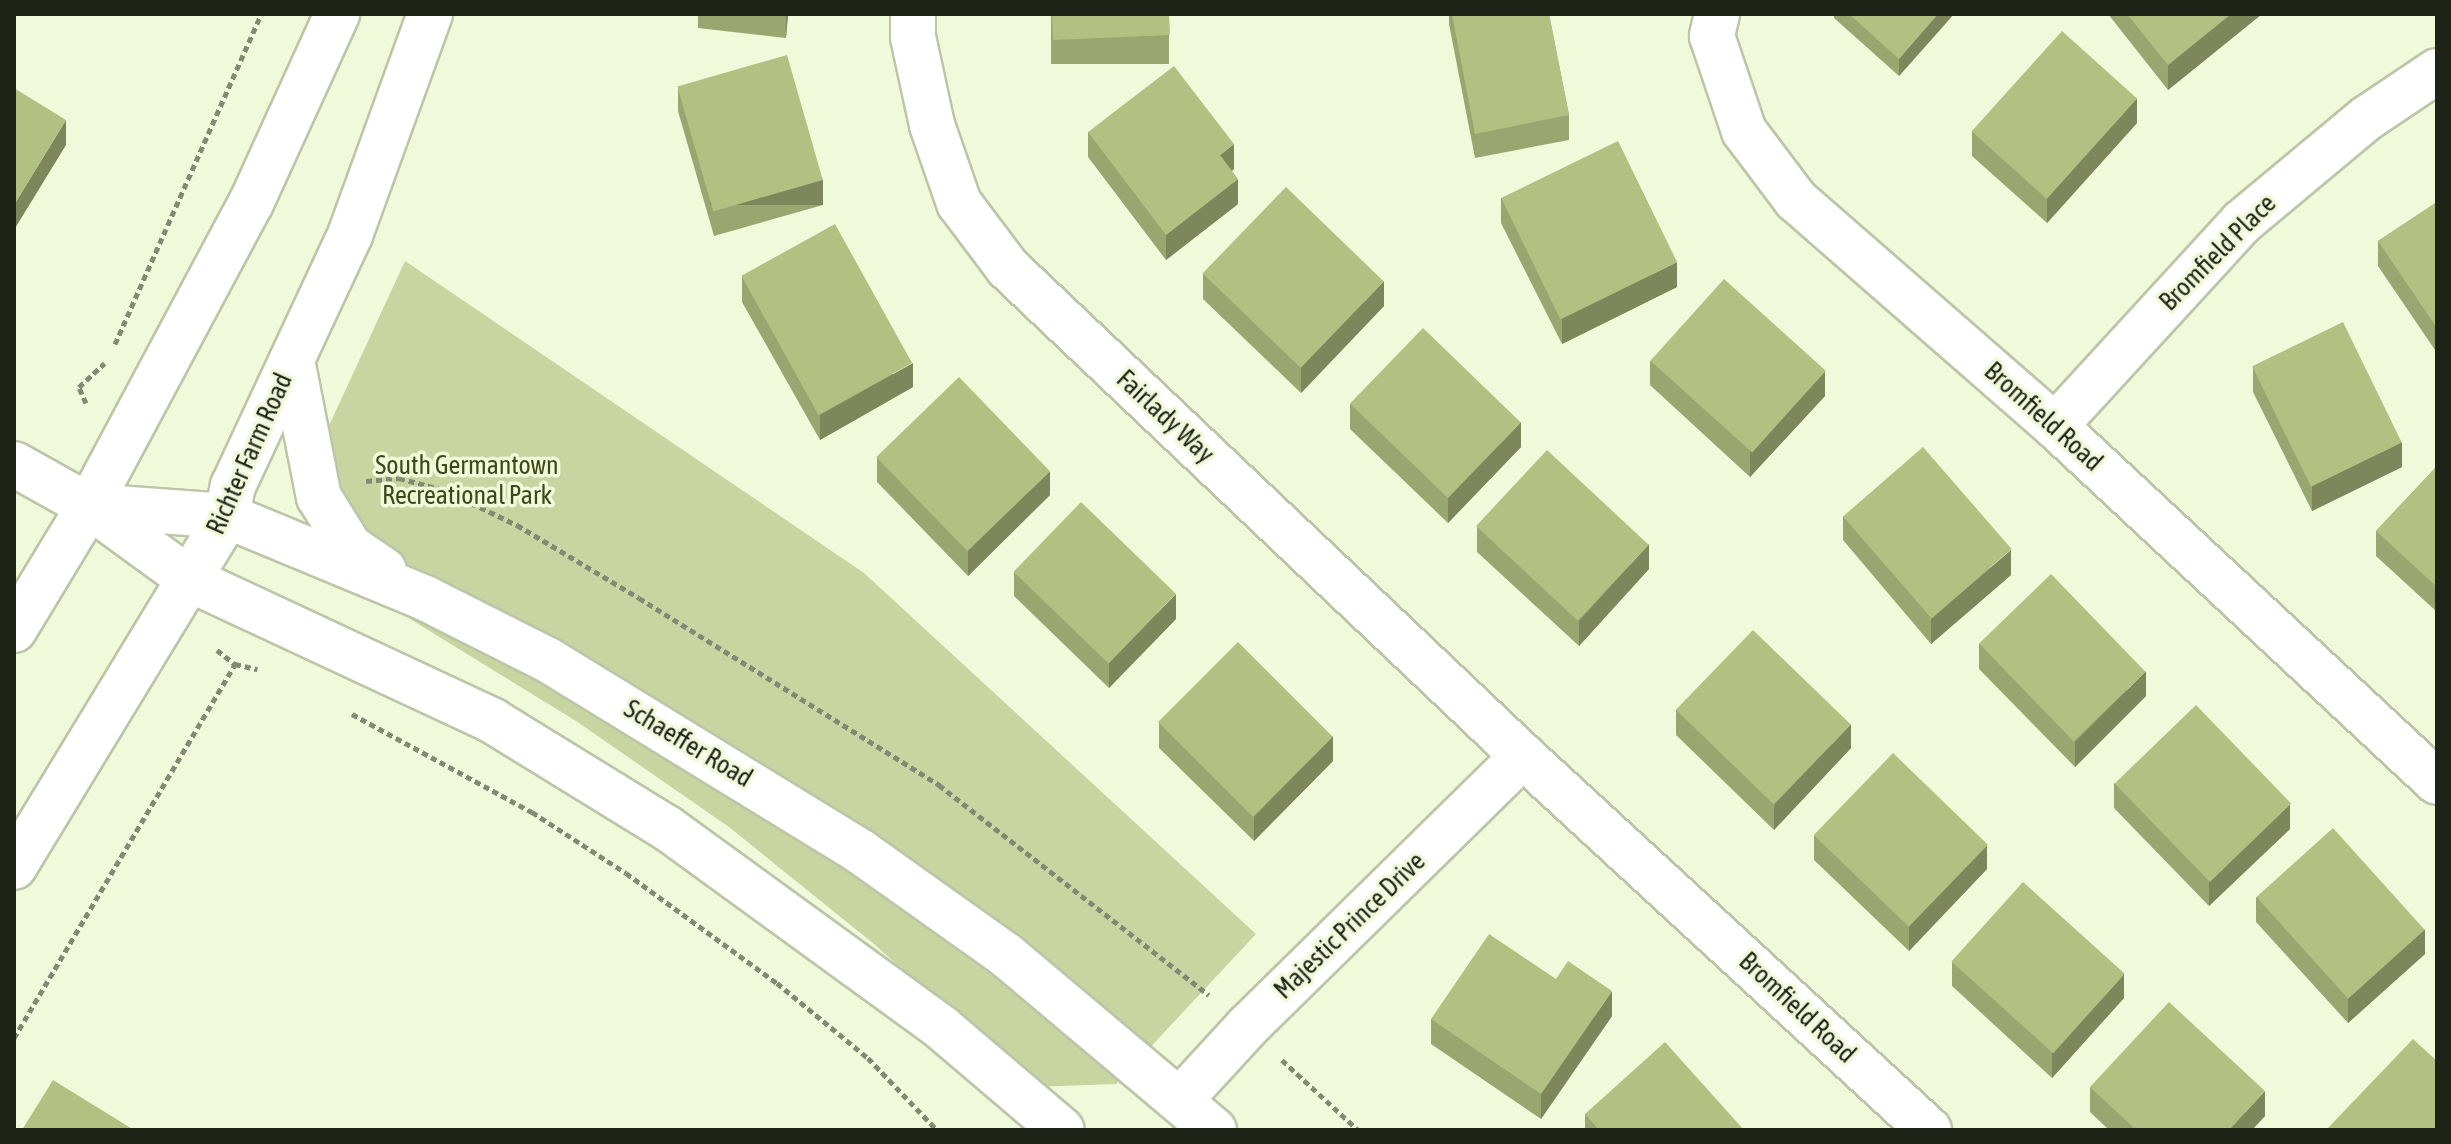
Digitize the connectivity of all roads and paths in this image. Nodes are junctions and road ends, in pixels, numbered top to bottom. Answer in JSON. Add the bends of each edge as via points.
{"nodes":[{"id":1,"x":337,"y":14,"type":"edge"},
{"id":2,"x":430,"y":14,"type":"edge"},
{"id":3,"x":913,"y":14,"type":"edge"},
{"id":4,"x":1717,"y":14,"type":"edge"},
{"id":5,"x":2437,"y":71,"type":"edge"},
{"id":6,"x":292,"y":360,"type":"junction"},
{"id":7,"x":2055,"y":426,"type":"junction"},
{"id":8,"x":14,"y":464,"type":"edge"},
{"id":9,"x":319,"y":497,"type":"junction"},
{"id":10,"x":89,"y":506,"type":"junction"},
{"id":11,"x":227,"y":516,"type":"junction"},
{"id":12,"x":189,"y":579,"type":"junction"},
{"id":13,"x":425,"y":598,"type":"junction"},
{"id":14,"x":235,"y":601,"type":"junction"},
{"id":15,"x":14,"y":630,"type":"edge"},
{"id":16,"x":235,"y":664,"type":"junction"},
{"id":17,"x":263,"y":670,"type":"dead end"},
{"id":18,"x":344,"y":709,"type":"dead end"},
{"id":19,"x":1523,"y":756,"type":"junction"},
{"id":20,"x":2437,"y":782,"type":"edge"},
{"id":21,"x":14,"y":867,"type":"edge"},
{"id":22,"x":1247,"y":1027,"type":"junction"},
{"id":23,"x":14,"y":1038,"type":"edge"},
{"id":24,"x":1181,"y":1099,"type":"junction"},
{"id":25,"x":937,"y":1130,"type":"edge"},
{"id":26,"x":1062,"y":1130,"type":"edge"},
{"id":27,"x":1214,"y":1130,"type":"edge"},
{"id":28,"x":1358,"y":1130,"type":"edge"},
{"id":29,"x":1929,"y":1130,"type":"edge"}],
"edges":[{"from":1,"to":10,"type":"street","via":[[251,203]]},
{"from":2,"to":6,"type":"street","name":"Richter Farm Road","via":[[350,235]]},
{"from":3,"to":19,"type":"street","name":"Fairlady Way","via":[[932,125],[959,203],[1008,268]]},
{"from":4,"to":7,"type":"street","name":"Bromfield Road","via":[[1712,36],[1744,131],[1796,200]]},
{"from":5,"to":7,"type":"street","name":"Bromfield Place","via":[[2367,118],[2242,222]]},
{"from":6,"to":9,"type":"street"},
{"from":6,"to":11,"type":"street","name":"Richter Farm Road","via":[[233,486]]},
{"from":7,"to":20,"type":"street","name":"Bromfield Road"},
{"from":8,"to":10,"type":"street","name":"Schaeffer Road"},
{"from":9,"to":13,"type":"street","via":[[350,547]]},
{"from":9,"to":22,"type":"path","via":[[350,483],[399,478],[444,490],[517,525],[939,785],[1098,904]]},
{"from":10,"to":11,"type":"street","name":"Schaeffer Road"},
{"from":10,"to":12,"type":"street","name":"Schaeffer Road"},
{"from":10,"to":15,"type":"street"},
{"from":11,"to":12,"type":"street","name":"Richter Farm Road"},
{"from":11,"to":13,"type":"street","name":"Schaeffer Road"},
{"from":12,"to":14,"type":"street","name":"Schaeffer Road"},
{"from":12,"to":21,"type":"street","name":"Richter Farm Road"},
{"from":13,"to":24,"type":"street","name":"Schaeffer Road","via":[[548,660],[861,852],[1006,955]]},
{"from":14,"to":16,"type":"path","via":[[206,641]]},
{"from":14,"to":26,"type":"street","name":"Schaeffer Road","via":[[493,721],[667,828],[942,1028]]},
{"from":16,"to":17,"type":"path"},
{"from":16,"to":23,"type":"path"},
{"from":18,"to":25,"type":"path","via":[[532,812],[626,873],[777,983],[868,1058]]},
{"from":19,"to":22,"type":"street","name":"Majestic Prince Drive"},
{"from":19,"to":29,"type":"street","name":"Bromfield Road"},
{"from":22,"to":24,"type":"street","name":"Majestic Prince Drive"},
{"from":22,"to":28,"type":"path"},
{"from":24,"to":27,"type":"street","name":"Schaeffer Road"}]}
